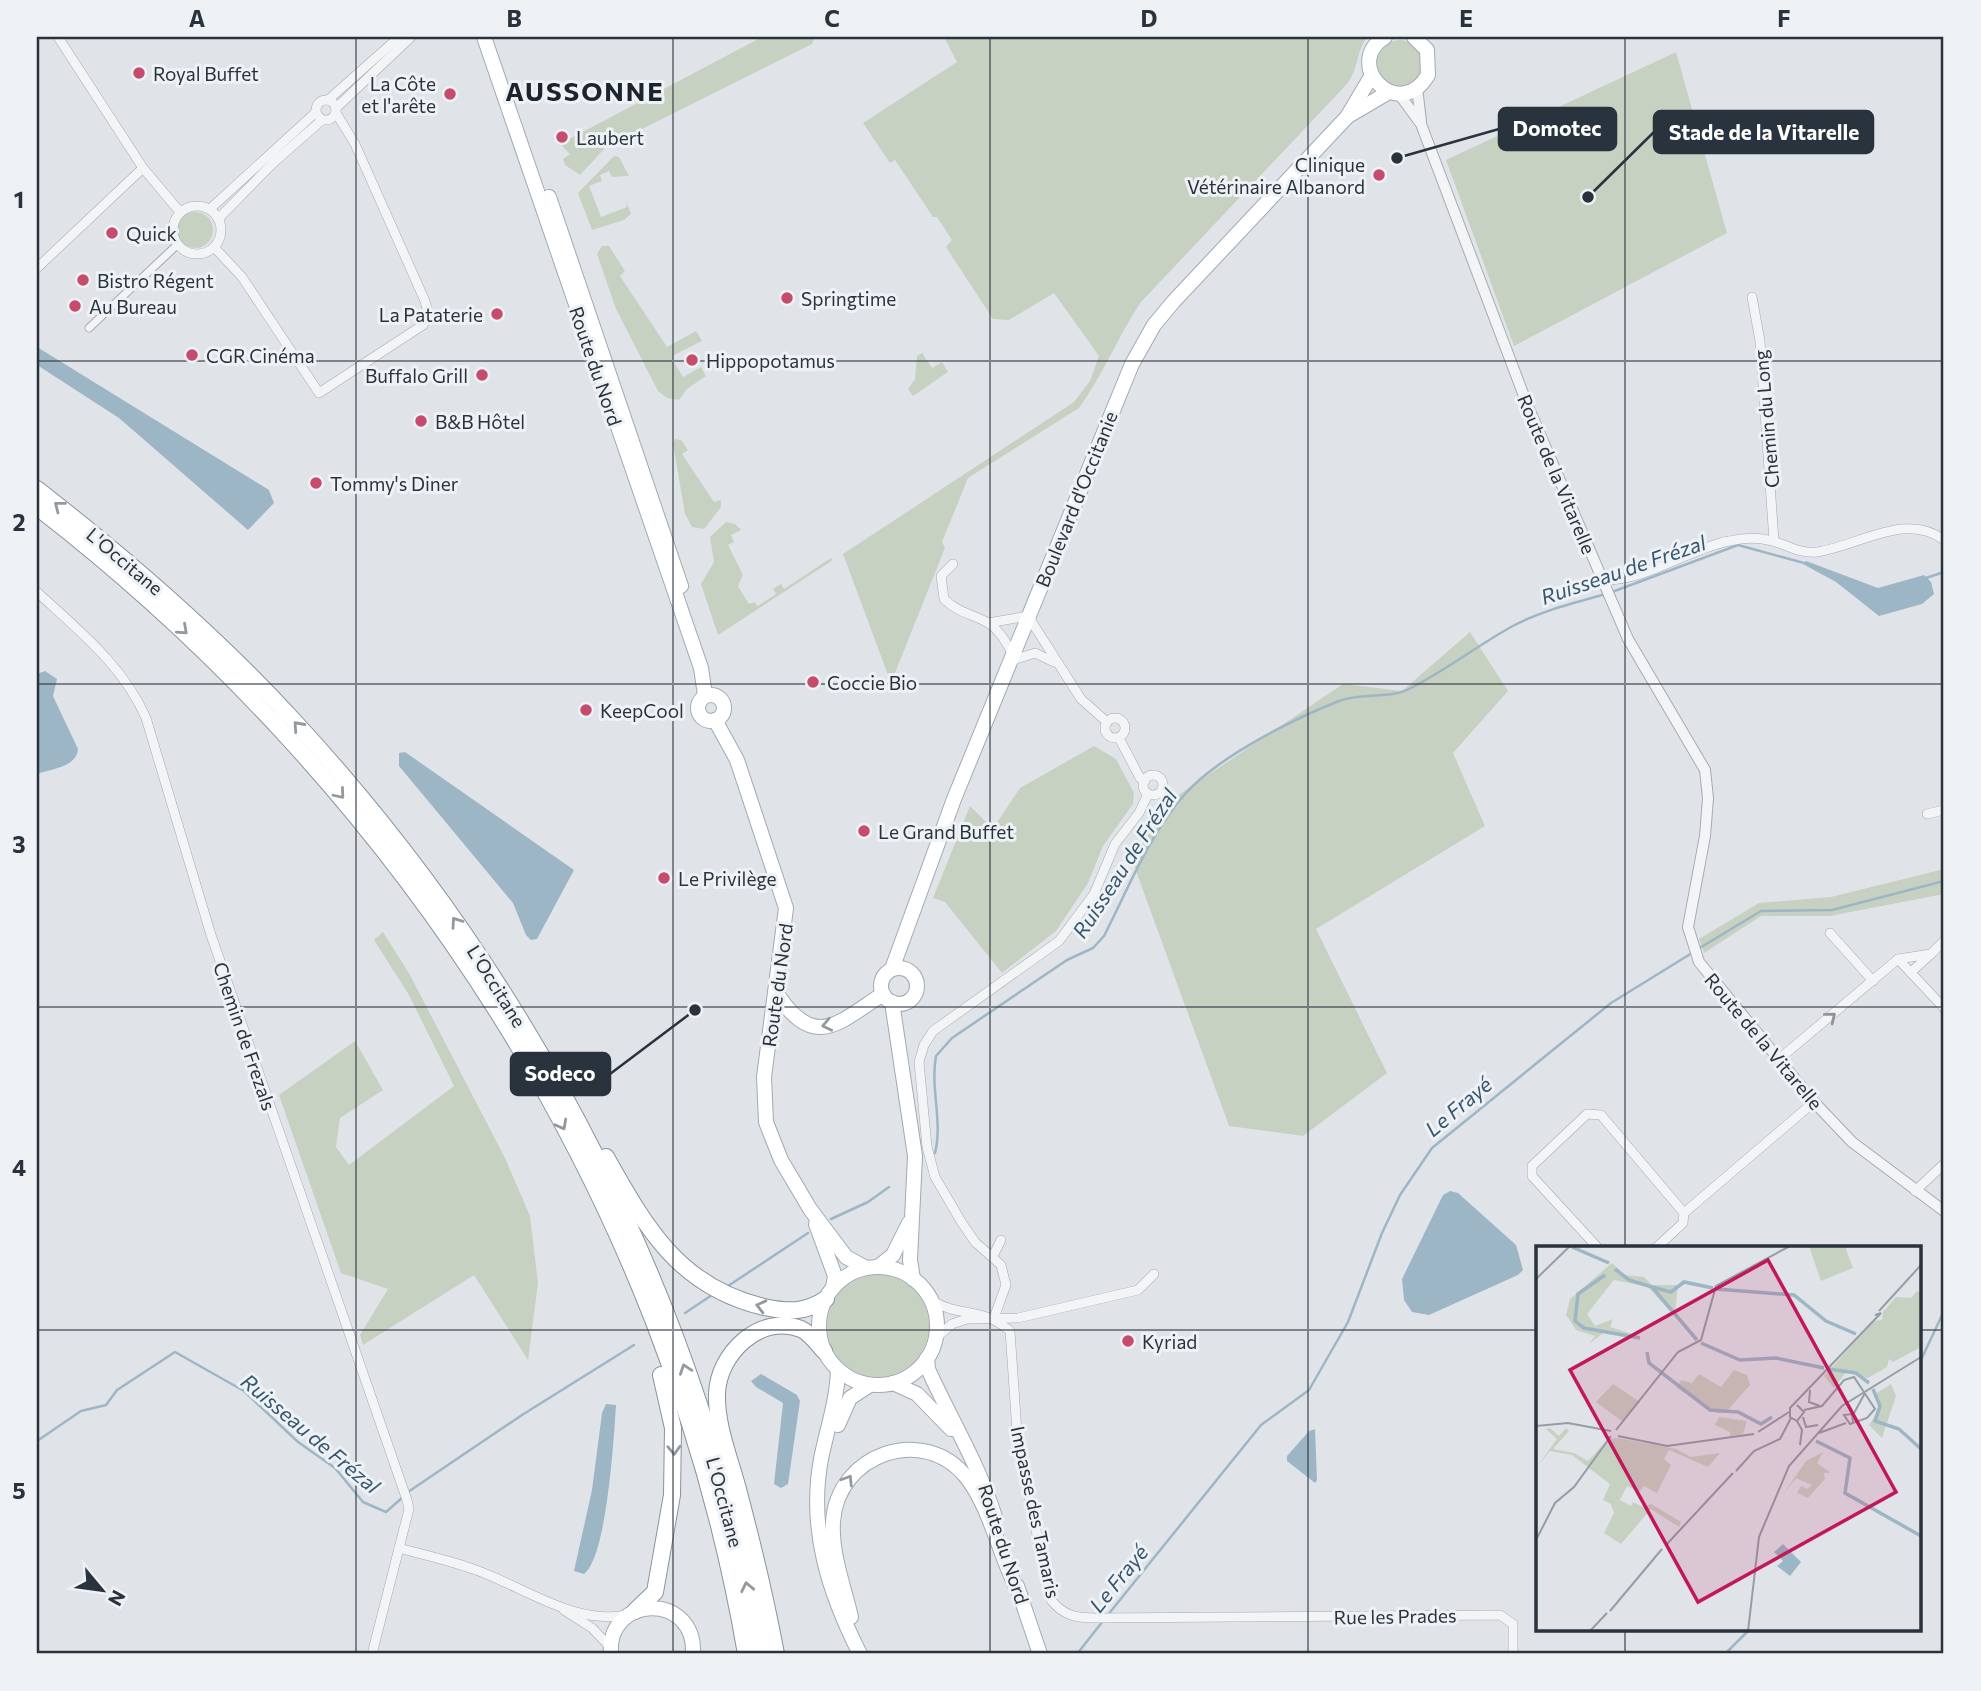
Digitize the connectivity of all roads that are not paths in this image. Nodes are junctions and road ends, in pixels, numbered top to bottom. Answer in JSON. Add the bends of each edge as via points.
{"nodes":[{"id":1,"x":58,"y":37,"type":"edge"},
{"id":2,"x":399,"y":37,"type":"edge"},
{"id":3,"x":411,"y":37,"type":"edge"},
{"id":4,"x":484,"y":37,"type":"edge"},
{"id":5,"x":494,"y":37,"type":"edge"},
{"id":6,"x":1414,"y":37,"type":"edge"},
{"id":7,"x":1382,"y":38,"type":"edge"},
{"id":8,"x":1431,"y":43,"type":"edge"},
{"id":9,"x":1372,"y":75,"type":"junction"},
{"id":10,"x":1417,"y":88,"type":"junction"},
{"id":11,"x":1394,"y":93,"type":"junction"},
{"id":12,"x":328,"y":100,"type":"junction"},
{"id":13,"x":336,"y":111,"type":"junction"},
{"id":14,"x":1347,"y":117,"type":"junction"},
{"id":15,"x":322,"y":118,"type":"junction"},
{"id":16,"x":1421,"y":124,"type":"junction"},
{"id":17,"x":350,"y":137,"type":"junction"},
{"id":18,"x":143,"y":168,"type":"junction"},
{"id":19,"x":210,"y":209,"type":"junction"},
{"id":20,"x":180,"y":212,"type":"junction"},
{"id":21,"x":218,"y":219,"type":"junction"},
{"id":22,"x":178,"y":244,"type":"junction"},
{"id":23,"x":214,"y":247,"type":"junction"},
{"id":24,"x":37,"y":268,"type":"edge"},
{"id":25,"x":1752,"y":297,"type":"dead end"},
{"id":26,"x":89,"y":328,"type":"dead end"},
{"id":27,"x":37,"y":489,"type":"edge"},
{"id":28,"x":37,"y":507,"type":"edge"},
{"id":29,"x":1944,"y":540,"type":"edge"},
{"id":30,"x":1774,"y":541,"type":"junction"},
{"id":31,"x":953,"y":564,"type":"dead end"},
{"id":32,"x":1603,"y":583,"type":"junction"},
{"id":33,"x":37,"y":592,"type":"edge"},
{"id":34,"x":1028,"y":616,"type":"junction"},
{"id":35,"x":988,"y":623,"type":"junction"},
{"id":36,"x":1011,"y":657,"type":"junction"},
{"id":37,"x":1056,"y":663,"type":"junction"},
{"id":38,"x":709,"y":695,"type":"junction"},
{"id":39,"x":715,"y":720,"type":"junction"},
{"id":40,"x":1107,"y":722,"type":"junction"},
{"id":41,"x":1119,"y":738,"type":"junction"},
{"id":42,"x":1145,"y":781,"type":"junction"},
{"id":43,"x":1148,"y":793,"type":"junction"},
{"id":44,"x":1944,"y":810,"type":"edge"},
{"id":45,"x":1927,"y":814,"type":"dead end"},
{"id":46,"x":1830,"y":933,"type":"dead end"},
{"id":47,"x":1944,"y":941,"type":"edge"},
{"id":48,"x":1931,"y":954,"type":"junction"},
{"id":49,"x":1898,"y":959,"type":"junction"},
{"id":50,"x":900,"y":970,"type":"junction"},
{"id":51,"x":1911,"y":972,"type":"junction"},
{"id":52,"x":1873,"y":981,"type":"junction"},
{"id":53,"x":777,"y":995,"type":"junction"},
{"id":54,"x":894,"y":999,"type":"junction"},
{"id":55,"x":1944,"y":1008,"type":"edge"},
{"id":56,"x":1778,"y":1060,"type":"junction"},
{"id":57,"x":557,"y":1084,"type":"junction"},
{"id":58,"x":1814,"y":1102,"type":"junction"},
{"id":59,"x":1944,"y":1164,"type":"edge"},
{"id":60,"x":1915,"y":1191,"type":"junction"},
{"id":61,"x":810,"y":1209,"type":"junction"},
{"id":62,"x":1944,"y":1211,"type":"edge"},
{"id":63,"x":1684,"y":1213,"type":"junction"},
{"id":64,"x":912,"y":1218,"type":"junction"},
{"id":65,"x":1001,"y":1240,"type":"dead end"},
{"id":66,"x":619,"y":1243,"type":"junction"},
{"id":67,"x":1596,"y":1246,"type":"edge"},
{"id":68,"x":1659,"y":1246,"type":"edge"},
{"id":69,"x":993,"y":1256,"type":"junction"},
{"id":70,"x":872,"y":1268,"type":"junction"},
{"id":71,"x":1154,"y":1274,"type":"dead end"},
{"id":72,"x":913,"y":1279,"type":"junction"},
{"id":73,"x":829,"y":1293,"type":"junction"},
{"id":74,"x":931,"y":1300,"type":"junction"},
{"id":75,"x":994,"y":1318,"type":"junction"},
{"id":76,"x":936,"y":1338,"type":"junction"},
{"id":77,"x":824,"y":1351,"type":"junction"},
{"id":78,"x":927,"y":1358,"type":"junction"},
{"id":79,"x":838,"y":1370,"type":"junction"},
{"id":80,"x":893,"y":1383,"type":"junction"},
{"id":81,"x":870,"y":1385,"type":"junction"},
{"id":82,"x":959,"y":1437,"type":"junction"},
{"id":83,"x":399,"y":1548,"type":"junction"},
{"id":84,"x":1020,"y":1595,"type":"junction"},
{"id":85,"x":554,"y":1603,"type":"junction"},
{"id":86,"x":632,"y":1613,"type":"junction"},
{"id":87,"x":851,"y":1617,"type":"junction"},
{"id":88,"x":1244,"y":1619,"type":"joint"},
{"id":89,"x":611,"y":1651,"type":"edge"},
{"id":90,"x":372,"y":1654,"type":"edge"},
{"id":91,"x":693,"y":1654,"type":"edge"},
{"id":92,"x":746,"y":1654,"type":"edge"},
{"id":93,"x":761,"y":1654,"type":"edge"},
{"id":94,"x":776,"y":1654,"type":"edge"},
{"id":95,"x":860,"y":1654,"type":"edge"},
{"id":96,"x":870,"y":1654,"type":"edge"},
{"id":97,"x":1040,"y":1654,"type":"edge"},
{"id":98,"x":1513,"y":1654,"type":"edge"}],
"edges":[{"from":1,"to":18,"type":"street"},
{"from":2,"to":12,"type":"street"},
{"from":3,"to":13,"type":"street"},
{"from":4,"to":38,"type":"main road","name":"Route du Nord"},
{"from":5,"to":38,"type":"main road","name":"Route du Nord","via":[[667,539],[708,666]]},
{"from":6,"to":8,"type":"main road"},
{"from":7,"to":9,"type":"main road","name":"Boulevard d'Occitanie","via":[[1370,56]]},
{"from":8,"to":10,"type":"main road","via":[[1430,66]]},
{"from":9,"to":11,"type":"main road"},
{"from":9,"to":14,"type":"main road","name":"Boulevard d'Occitanie"},
{"from":10,"to":11,"type":"main road","name":"Boulevard d'Occitanie"},
{"from":10,"to":16,"type":"street","name":"Route de la Vitarelle"},
{"from":11,"to":14,"type":"main road","name":"Boulevard d'Occitanie"},
{"from":11,"to":16,"type":"street","name":"Route de la Vitarelle"},
{"from":12,"to":13,"type":"street"},
{"from":12,"to":15,"type":"street","via":[[319,102]]},
{"from":13,"to":15,"type":"street"},
{"from":13,"to":17,"type":"street"},
{"from":14,"to":34,"type":"main road","name":"Boulevard d'Occitanie","via":[[1154,325],[1111,411]]},
{"from":15,"to":17,"type":"street"},
{"from":15,"to":19,"type":"street"},
{"from":15,"to":21,"type":"street"},
{"from":16,"to":32,"type":"street","name":"Route de la Vitarelle","via":[[1522,391]]},
{"from":17,"to":23,"type":"street","via":[[428,307],[423,325],[319,393],[243,277]]},
{"from":18,"to":20,"type":"street"},
{"from":18,"to":24,"type":"street"},
{"from":19,"to":20,"type":"street","via":[[191,206]]},
{"from":19,"to":21,"type":"street"},
{"from":20,"to":22,"type":"street","via":[[172,230]]},
{"from":21,"to":23,"type":"street","via":[[220,233]]},
{"from":22,"to":23,"type":"street","via":[[198,254]]},
{"from":22,"to":26,"type":"street"},
{"from":25,"to":30,"type":"street","name":"Chemin du Long","via":[[1760,341]]},
{"from":57,"to":27,"type":"highway","name":"L'Occitane","one_way":true,"via":[[455,920],[329,760],[201,627]]},
{"from":28,"to":66,"type":"highway","name":"L'Occitane","one_way":true,"via":[[197,642],[278,724],[353,810],[414,889],[511,1033],[564,1128]]},
{"from":29,"to":30,"type":"street","via":[[1933,531],[1910,526],[1814,552],[1795,551]]},
{"from":30,"to":32,"type":"street","via":[[1728,541]]},
{"from":31,"to":35,"type":"street","via":[[941,576],[944,599],[959,612]]},
{"from":32,"to":56,"type":"street","name":"Route de la Vitarelle","via":[[1652,683],[1705,770],[1708,798],[1689,919],[1692,946],[1710,978]]},
{"from":33,"to":83,"type":"street","name":"Chemin de Frezals","via":[[121,673],[146,718],[211,935],[408,1504]]},
{"from":34,"to":35,"type":"street"},
{"from":34,"to":36,"type":"main road","name":"Boulevard d'Occitanie"},
{"from":34,"to":37,"type":"street"},
{"from":35,"to":36,"type":"street","via":[[999,633]]},
{"from":36,"to":37,"type":"street","via":[[1035,653]]},
{"from":36,"to":50,"type":"main road","name":"Boulevard d'Occitanie","via":[[928,867],[904,941]]},
{"from":37,"to":40,"type":"street","via":[[1081,698]]},
{"from":38,"to":39,"type":"main road","via":[[720,698],[724,706]]},
{"from":38,"to":39,"type":"main road","via":[[697,706],[699,716]]},
{"from":39,"to":53,"type":"main road","name":"Route du Nord","via":[[737,760],[784,900],[787,923]]},
{"from":40,"to":41,"type":"street","via":[[1108,736]]},
{"from":40,"to":41,"type":"street","via":[[1123,721],[1126,729]]},
{"from":41,"to":42,"type":"street"},
{"from":42,"to":43,"type":"street"},
{"from":42,"to":43,"type":"street","via":[[1153,775],[1162,782],[1159,792]]},
{"from":43,"to":69,"type":"street","via":[[1070,930],[947,1020],[924,1045],[920,1084],[935,1178],[975,1242]]},
{"from":44,"to":45,"type":"street"},
{"from":46,"to":52,"type":"street"},
{"from":47,"to":48,"type":"street"},
{"from":48,"to":49,"type":"street"},
{"from":48,"to":51,"type":"street"},
{"from":49,"to":51,"type":"street"},
{"from":49,"to":52,"type":"street"},
{"from":50,"to":54,"type":"main road","name":"Boulevard d'Occitanie","via":[[883,979]]},
{"from":50,"to":54,"type":"main road","name":"Boulevard d'Occitanie","via":[[917,984],[915,995]]},
{"from":51,"to":55,"type":"street"},
{"from":56,"to":52,"type":"street","one_way":true},
{"from":54,"to":53,"type":"main road","one_way":true,"via":[[823,1028],[806,1026],[792,1016]]},
{"from":53,"to":61,"type":"main road","name":"Route du Nord","via":[[764,1077],[766,1122],[781,1160]]},
{"from":54,"to":64,"type":"main road","name":"Boulevard d'Occitanie","via":[[915,1156]]},
{"from":56,"to":58,"type":"street","name":"Route de la Vitarelle"},
{"from":73,"to":57,"type":"highway","one_way":true,"via":[[808,1309],[775,1309],[712,1288],[681,1266],[653,1235]]},
{"from":93,"to":57,"type":"highway","name":"L'Occitane","one_way":true,"via":[[730,1516],[678,1349],[633,1239]]},
{"from":58,"to":60,"type":"street","name":"Route de la Vitarelle","via":[[1852,1142]]},
{"from":58,"to":63,"type":"street"},
{"from":59,"to":60,"type":"street"},
{"from":60,"to":62,"type":"street","name":"Route de la Vitarelle"},
{"from":61,"to":70,"type":"main road","name":"Route du Nord","via":[[846,1257]]},
{"from":61,"to":73,"type":"main road","name":"Route du Nord","via":[[835,1276]]},
{"from":63,"to":67,"type":"street","via":[[1601,1115],[1587,1114],[1532,1166],[1532,1176]]},
{"from":63,"to":68,"type":"street","via":[[1683,1223]]},
{"from":64,"to":70,"type":"main road","name":"Boulevard d'Occitanie","via":[[893,1255]]},
{"from":64,"to":72,"type":"main road","name":"Boulevard d'Occitanie"},
{"from":65,"to":69,"type":"street"},
{"from":66,"to":86,"type":"highway","one_way":true,"via":[[673,1428],[672,1495],[660,1578],[655,1592]]},
{"from":66,"to":92,"type":"highway","name":"L'Occitane","via":[[664,1354],[700,1464]]},
{"from":69,"to":75,"type":"street","via":[[1001,1265],[1006,1285]]},
{"from":70,"to":72,"type":"main road","via":[[897,1270]]},
{"from":70,"to":73,"type":"main road","via":[[848,1275]]},
{"from":71,"to":75,"type":"street","via":[[1138,1290],[1018,1318]]},
{"from":72,"to":74,"type":"main road"},
{"from":73,"to":77,"type":"main road","via":[[819,1325]]},
{"from":74,"to":75,"type":"street","via":[[951,1310]]},
{"from":74,"to":76,"type":"main road"},
{"from":75,"to":76,"type":"street","via":[[952,1324]]},
{"from":75,"to":88,"type":"street","name":"Impasse des Tamaris","via":[[1010,1331],[1018,1447],[1051,1600],[1060,1611],[1074,1618]]},
{"from":76,"to":78,"type":"main road"},
{"from":77,"to":79,"type":"main road"},
{"from":77,"to":94,"type":"highway","via":[[800,1328],[765,1328],[738,1345],[718,1384],[720,1423]]},
{"from":78,"to":80,"type":"main road","via":[[913,1374]]},
{"from":78,"to":82,"type":"main road","name":"Route du Nord"},
{"from":79,"to":81,"type":"main road"},
{"from":79,"to":95,"type":"main road","via":[[835,1406],[820,1462],[818,1518],[824,1568]]},
{"from":80,"to":81,"type":"main road"},
{"from":80,"to":82,"type":"main road","name":"Route du Nord","via":[[917,1394]]},
{"from":81,"to":87,"type":"main road","via":[[850,1398],[842,1411],[828,1463],[827,1539]]},
{"from":82,"to":84,"type":"main road","name":"Route du Nord","via":[[982,1475]]},
{"from":83,"to":85,"type":"street","via":[[472,1569]]},
{"from":83,"to":90,"type":"street"},
{"from":87,"to":84,"type":"main road","one_way":true,"via":[[833,1539],[838,1497],[855,1470],[879,1454],[903,1450],[927,1451],[967,1478]]},
{"from":84,"to":97,"type":"main road","name":"Route du Nord"},
{"from":85,"to":86,"type":"street","via":[[599,1618]]},
{"from":85,"to":89,"type":"street","via":[[592,1628]]},
{"from":86,"to":89,"type":"main road","via":[[619,1624]]},
{"from":86,"to":91,"type":"main road","via":[[657,1607],[677,1615],[690,1632]]},
{"from":87,"to":96,"type":"main road"},
{"from":88,"to":98,"type":"street","name":"Rue les Prades","via":[[1500,1615],[1513,1624]]}]}
